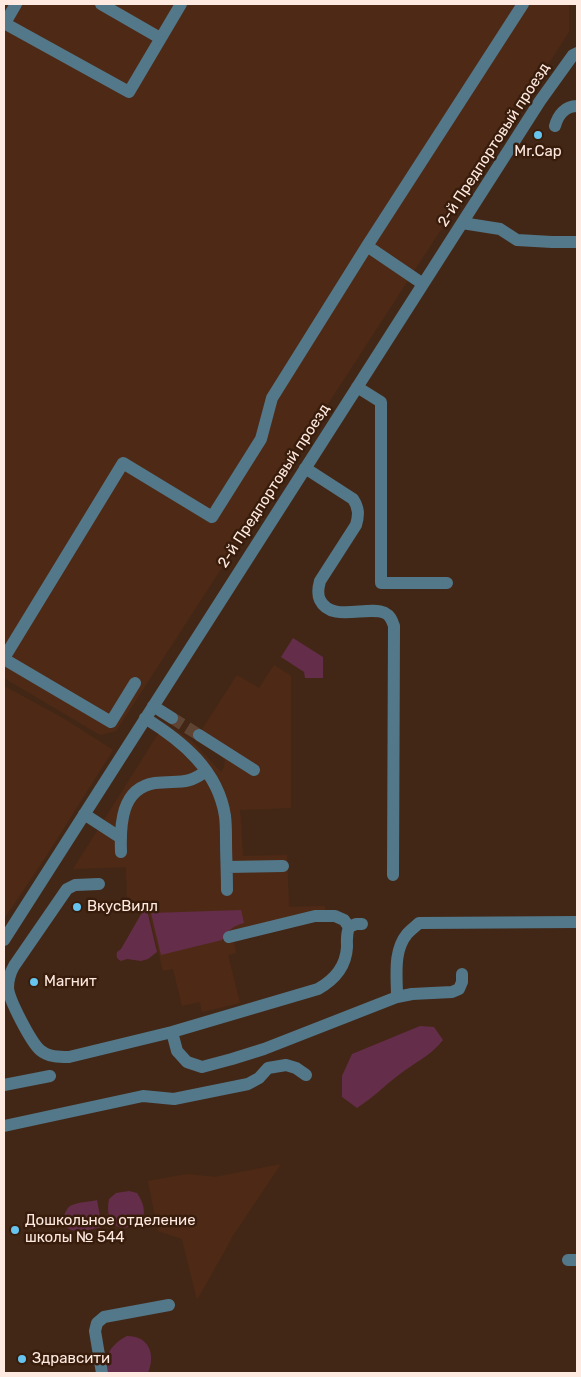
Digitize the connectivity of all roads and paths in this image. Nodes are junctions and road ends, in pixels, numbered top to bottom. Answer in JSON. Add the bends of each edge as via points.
{"nodes":[{"id":1,"x":16,"y":4,"type":"edge"},
{"id":2,"x":101,"y":4,"type":"edge"},
{"id":3,"x":181,"y":4,"type":"edge"},
{"id":4,"x":523,"y":4,"type":"edge"},
{"id":5,"x":4,"y":23,"type":"edge"},
{"id":6,"x":160,"y":38,"type":"junction"},
{"id":7,"x":577,"y":53,"type":"edge"},
{"id":8,"x":577,"y":106,"type":"edge"},
{"id":9,"x":555,"y":126,"type":"dead end"},
{"id":10,"x":462,"y":223,"type":"junction"},
{"id":11,"x":577,"y":242,"type":"edge"},
{"id":12,"x":367,"y":246,"type":"junction"},
{"id":13,"x":423,"y":284,"type":"junction"},
{"id":14,"x":357,"y":387,"type":"junction"},
{"id":15,"x":305,"y":468,"type":"junction"},
{"id":16,"x":447,"y":583,"type":"dead end"},
{"id":17,"x":4,"y":658,"type":"edge"},
{"id":18,"x":135,"y":683,"type":"dead end"},
{"id":19,"x":153,"y":706,"type":"junction"},
{"id":20,"x":145,"y":718,"type":"junction"},
{"id":21,"x":172,"y":718,"type":"tunnel mouth"},
{"id":22,"x":198,"y":735,"type":"tunnel mouth"},
{"id":23,"x":254,"y":770,"type":"dead end"},
{"id":24,"x":206,"y":771,"type":"junction"},
{"id":25,"x":84,"y":814,"type":"junction"},
{"id":26,"x":121,"y":838,"type":"junction"},
{"id":27,"x":121,"y":852,"type":"dead end"},
{"id":28,"x":283,"y":866,"type":"dead end"},
{"id":29,"x":227,"y":867,"type":"junction"},
{"id":30,"x":393,"y":875,"type":"dead end"},
{"id":31,"x":99,"y":884,"type":"dead end"},
{"id":32,"x":228,"y":890,"type":"dead end"},
{"id":33,"x":577,"y":922,"type":"edge"},
{"id":34,"x":362,"y":924,"type":"dead end"},
{"id":35,"x":349,"y":927,"type":"junction"},
{"id":36,"x":229,"y":937,"type":"dead end"},
{"id":37,"x":4,"y":940,"type":"edge"},
{"id":38,"x":462,"y":974,"type":"dead end"},
{"id":39,"x":397,"y":997,"type":"junction"},
{"id":40,"x":7,"y":999,"type":"edge"},
{"id":41,"x":172,"y":1032,"type":"junction"},
{"id":42,"x":306,"y":1075,"type":"dead end"},
{"id":43,"x":50,"y":1076,"type":"dead end"},
{"id":44,"x":4,"y":1085,"type":"edge"},
{"id":45,"x":4,"y":1126,"type":"edge"},
{"id":46,"x":169,"y":1305,"type":"dead end"},
{"id":47,"x":102,"y":1373,"type":"edge"}],
"edges":[{"from":1,"to":5,"type":"street"},
{"from":2,"to":6,"type":"street"},
{"from":3,"to":6,"type":"street"},
{"from":4,"to":12,"type":"street"},
{"from":5,"to":6,"type":"street","via":[[128,92]]},
{"from":7,"to":10,"type":"street","name":"2-й Предпортовый проезд","via":[[540,101]]},
{"from":8,"to":9,"type":"street","via":[[558,116]]},
{"from":10,"to":11,"type":"street","via":[[500,229],[517,240]]},
{"from":10,"to":13,"type":"street","name":"2-й Предпортовый проезд"},
{"from":12,"to":13,"type":"street"},
{"from":12,"to":17,"type":"street","via":[[272,398],[261,439],[212,517],[123,463]]},
{"from":13,"to":14,"type":"street","name":"2-й Предпортовый проезд"},
{"from":14,"to":15,"type":"street","name":"2-й Предпортовый проезд"},
{"from":14,"to":16,"type":"street","via":[[381,402],[381,583]]},
{"from":15,"to":19,"type":"street","name":"2-й Предпортовый проезд"},
{"from":15,"to":30,"type":"street","via":[[354,499],[358,506],[356,525],[320,582],[318,598],[329,610],[387,614],[394,626]]},
{"from":17,"to":18,"type":"street","via":[[110,722]]},
{"from":19,"to":20,"type":"street","name":"2-й Предпортовый проезд"},
{"from":19,"to":21,"type":"street"},
{"from":20,"to":24,"type":"street","via":[[185,747]]},
{"from":20,"to":25,"type":"street","name":"2-й Предпортовый проезд"},
{"from":22,"to":23,"type":"street"},
{"from":24,"to":26,"type":"street","via":[[188,781],[155,783],[137,790],[124,812]]},
{"from":24,"to":29,"type":"street","via":[[221,797],[226,817]]},
{"from":25,"to":26,"type":"street"},
{"from":25,"to":37,"type":"street","name":"2-й Предпортовый проезд"},
{"from":26,"to":27,"type":"street"},
{"from":28,"to":29,"type":"street"},
{"from":29,"to":32,"type":"street"},
{"from":31,"to":40,"type":"street","via":[[75,885],[67,889],[14,966],[9,976]]},
{"from":33,"to":39,"type":"street","via":[[419,923],[407,934],[400,947]]},
{"from":34,"to":35,"type":"street"},
{"from":35,"to":36,"type":"street","via":[[335,916],[316,916]]},
{"from":35,"to":41,"type":"street","via":[[344,962],[329,983]]},
{"from":38,"to":39,"type":"street","via":[[459,989],[452,992]]},
{"from":39,"to":41,"type":"street","via":[[264,1049],[202,1066],[188,1062],[177,1051]]},
{"from":40,"to":41,"type":"street","via":[[40,1050],[54,1057],[69,1057]]},
{"from":42,"to":45,"type":"street","via":[[286,1065],[268,1068],[248,1084],[174,1099],[143,1096]]},
{"from":43,"to":44,"type":"street"},
{"from":46,"to":47,"type":"street","via":[[104,1317],[96,1323]]}]}
